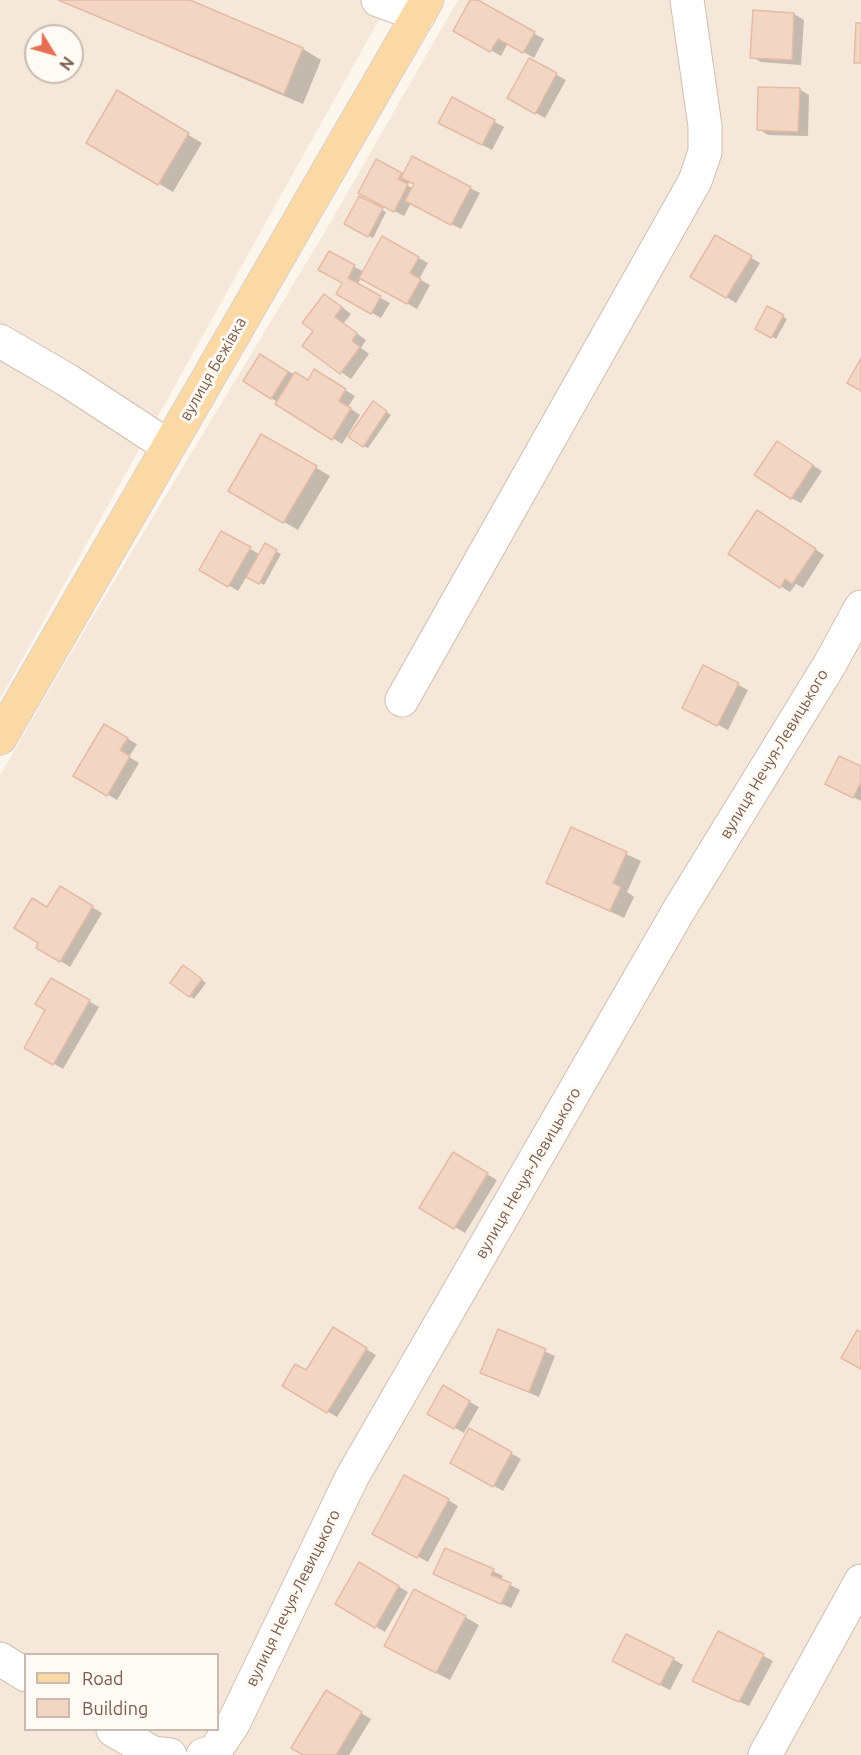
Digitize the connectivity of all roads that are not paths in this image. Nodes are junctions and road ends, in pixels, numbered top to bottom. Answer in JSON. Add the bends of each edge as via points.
{"nodes":[{"id":1,"x":378,"y":0,"type":"edge"},
{"id":2,"x":687,"y":0,"type":"edge"},
{"id":3,"x":423,"y":7,"type":"edge"},
{"id":4,"x":0,"y":341,"type":"edge"},
{"id":5,"x":168,"y":446,"type":"junction"},
{"id":6,"x":861,"y":607,"type":"edge"},
{"id":7,"x":402,"y":700,"type":"dead end"},
{"id":8,"x":0,"y":738,"type":"edge"},
{"id":9,"x":861,"y":1581,"type":"edge"},
{"id":10,"x":0,"y":1659,"type":"edge"},
{"id":11,"x":24,"y":1674,"type":"edge"},
{"id":12,"x":115,"y":1731,"type":"edge"},
{"id":13,"x":209,"y":1753,"type":"edge"},
{"id":14,"x":170,"y":1755,"type":"edge"},
{"id":15,"x":765,"y":1755,"type":"edge"}],
"edges":[{"from":1,"to":3,"type":"street"},
{"from":2,"to":7,"type":"street","via":[[705,126],[705,152],[695,181]]},
{"from":3,"to":5,"type":"main road","name":"вулиця Бежівка"},
{"from":4,"to":5,"type":"street"},
{"from":5,"to":8,"type":"main road","name":"вулиця Бежівка"},
{"from":6,"to":13,"type":"street","name":"вулиця Нечуя-Левицького","via":[[679,910],[352,1477],[233,1724]]},
{"from":9,"to":15,"type":"street"},
{"from":10,"to":11,"type":"street"},
{"from":12,"to":14,"type":"street","via":[[153,1753]]}]}
